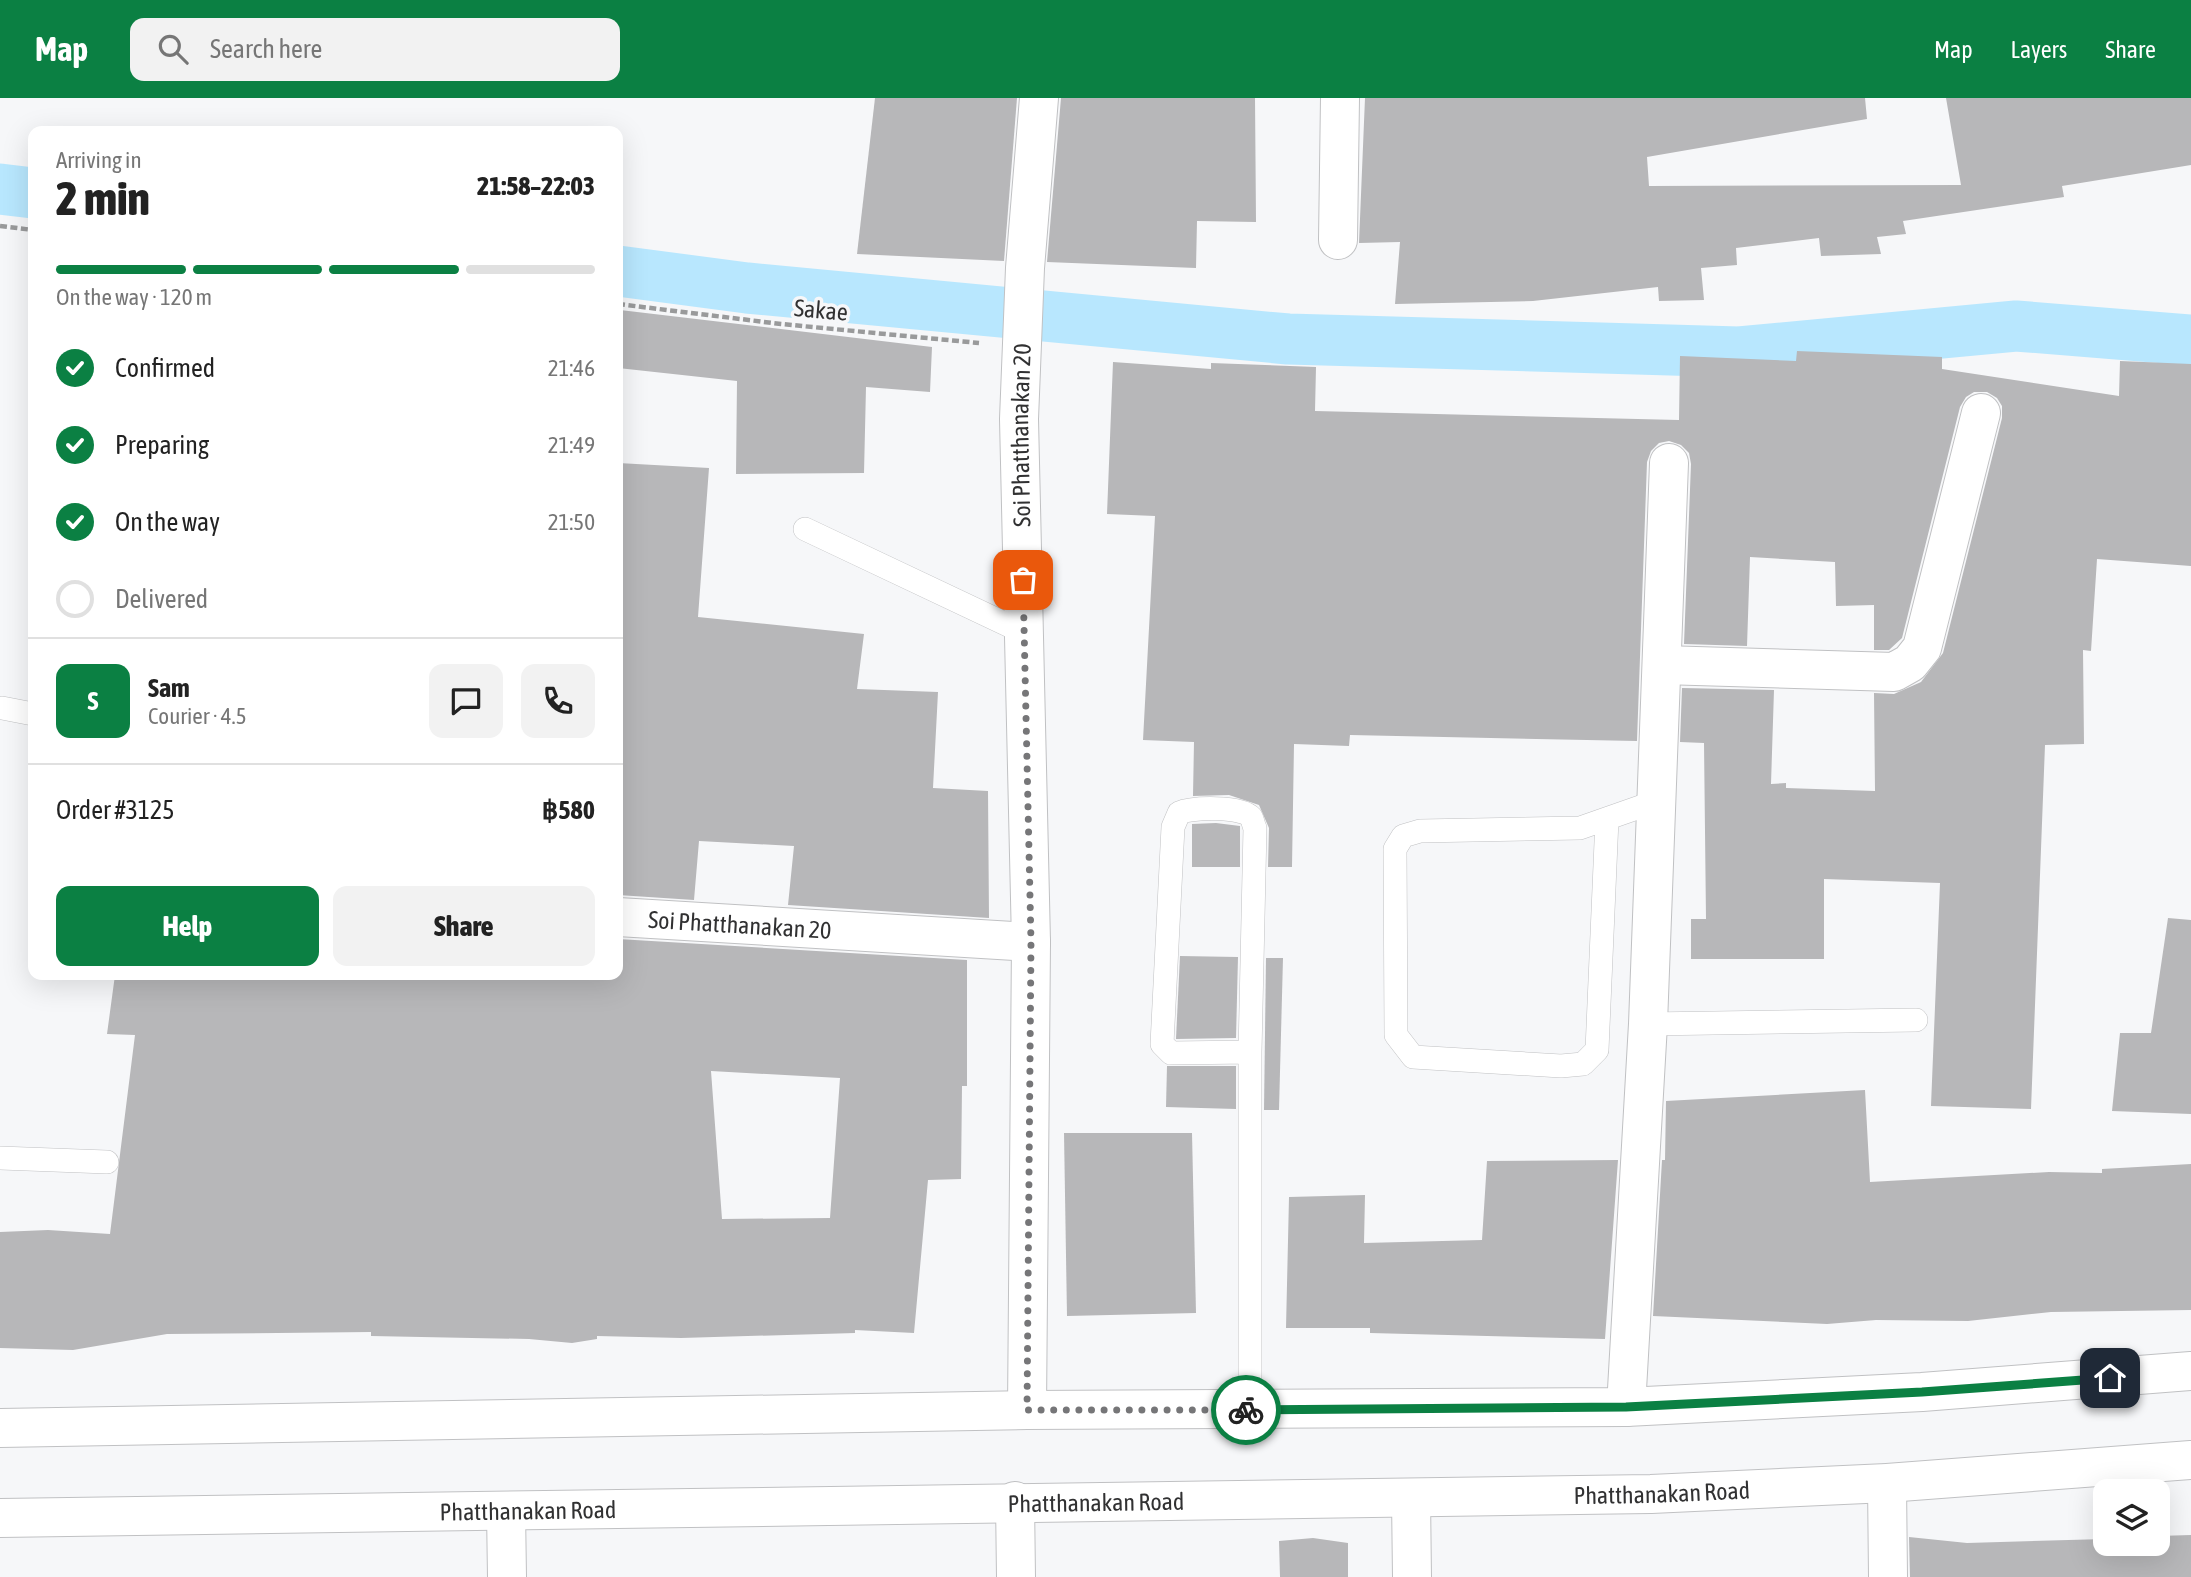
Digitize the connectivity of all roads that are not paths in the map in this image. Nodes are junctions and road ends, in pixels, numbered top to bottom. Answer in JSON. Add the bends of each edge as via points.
{"nodes":[{"id":1,"x":1039,"y":98,"type":"edge"},
{"id":2,"x":1340,"y":98,"type":"edge"},
{"id":3,"x":1338,"y":240,"type":"dead end"},
{"id":4,"x":1980,"y":413,"type":"dead end"},
{"id":5,"x":1669,"y":463,"type":"dead end"},
{"id":6,"x":805,"y":529,"type":"dead end"},
{"id":7,"x":1025,"y":633,"type":"junction"},
{"id":8,"x":1662,"y":665,"type":"junction"},
{"id":9,"x":2,"y":708,"type":"dead end"},
{"id":10,"x":28,"y":713,"type":"edge"},
{"id":11,"x":1657,"y":802,"type":"junction"},
{"id":12,"x":1607,"y":819,"type":"junction"},
{"id":13,"x":623,"y":917,"type":"edge"},
{"id":14,"x":1031,"y":942,"type":"junction"},
{"id":15,"x":1916,"y":1020,"type":"dead end"},
{"id":16,"x":1648,"y":1024,"type":"junction"},
{"id":17,"x":1250,"y":1052,"type":"junction"},
{"id":18,"x":0,"y":1158,"type":"edge"},
{"id":19,"x":107,"y":1162,"type":"dead end"},
{"id":20,"x":2191,"y":1371,"type":"edge"},
{"id":21,"x":1626,"y":1407,"type":"junction"},
{"id":22,"x":1027,"y":1410,"type":"junction"},
{"id":23,"x":1250,"y":1410,"type":"junction"},
{"id":24,"x":0,"y":1428,"type":"edge"},
{"id":25,"x":2191,"y":1460,"type":"edge"},
{"id":26,"x":1887,"y":1483,"type":"junction"},
{"id":27,"x":1411,"y":1498,"type":"junction"},
{"id":28,"x":1015,"y":1501,"type":"junction"},
{"id":29,"x":506,"y":1511,"type":"junction"},
{"id":30,"x":0,"y":1518,"type":"edge"},
{"id":31,"x":507,"y":1577,"type":"edge"},
{"id":32,"x":1016,"y":1577,"type":"edge"},
{"id":33,"x":1412,"y":1577,"type":"edge"},
{"id":34,"x":1888,"y":1577,"type":"edge"}],
"edges":[{"from":1,"to":7,"type":"main road","name":"Soi Phatthanakan 20","via":[[1019,419]]},
{"from":2,"to":3,"type":"main road"},
{"from":4,"to":8,"type":"main road","via":[[1923,648],[1910,663],[1894,672]]},
{"from":5,"to":8,"type":"main road"},
{"from":6,"to":7,"type":"lane"},
{"from":7,"to":14,"type":"main road","name":"Soi Phatthanakan 20"},
{"from":8,"to":11,"type":"main road"},
{"from":9,"to":10,"type":"lane"},
{"from":11,"to":12,"type":"lane"},
{"from":11,"to":16,"type":"main road"},
{"from":12,"to":12,"type":"lane","via":[[1561,830],[1420,831],[1403,836],[1395,849],[1396,1035],[1413,1057],[1561,1066],[1583,1064],[1597,1050]]},
{"from":13,"to":14,"type":"main road","name":"Soi Phatthanakan 20"},
{"from":14,"to":22,"type":"main road","name":"Soi Phatthanakan 20"},
{"from":15,"to":16,"type":"lane"},
{"from":16,"to":21,"type":"main road"},
{"from":17,"to":17,"type":"lane","via":[[1255,828],[1241,811],[1191,808],[1180,813],[1173,827],[1163,1044],[1171,1053]]},
{"from":17,"to":23,"type":"lane"},
{"from":18,"to":19,"type":"lane"},
{"from":20,"to":21,"type":"main road","via":[[1922,1392]]},
{"from":21,"to":23,"type":"main road"},
{"from":22,"to":23,"type":"main road"},
{"from":22,"to":24,"type":"main road"},
{"from":25,"to":26,"type":"main road","name":"Phatthanakan Road"},
{"from":26,"to":27,"type":"main road","name":"Phatthanakan Road","via":[[1651,1494]]},
{"from":26,"to":34,"type":"main road"},
{"from":27,"to":28,"type":"main road","name":"Phatthanakan Road"},
{"from":27,"to":33,"type":"main road"},
{"from":28,"to":29,"type":"main road","name":"Phatthanakan Road"},
{"from":28,"to":32,"type":"main road"},
{"from":29,"to":30,"type":"main road","name":"Phatthanakan Road"},
{"from":29,"to":31,"type":"main road"}]}
